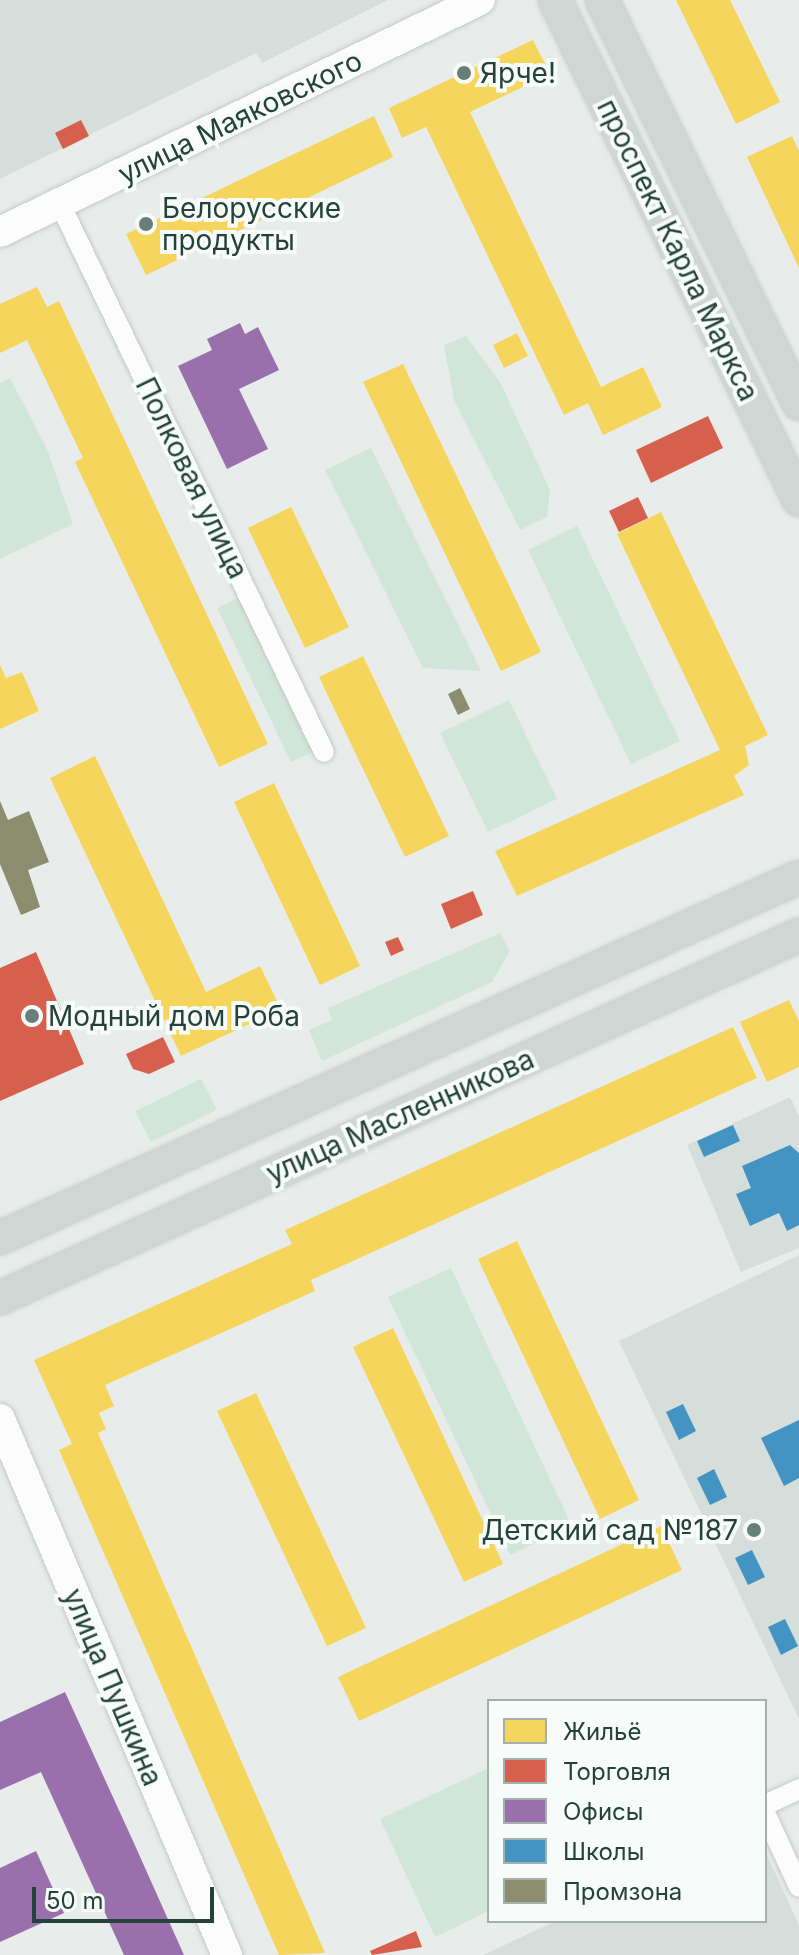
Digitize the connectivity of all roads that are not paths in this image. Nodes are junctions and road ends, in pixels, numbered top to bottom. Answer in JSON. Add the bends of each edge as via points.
{"nodes":[{"id":1,"x":480,"y":0,"type":"edge"},
{"id":2,"x":555,"y":0,"type":"edge"},
{"id":3,"x":602,"y":0,"type":"edge"},
{"id":4,"x":60,"y":204,"type":"junction"},
{"id":5,"x":0,"y":232,"type":"edge"},
{"id":6,"x":799,"y":404,"type":"edge"},
{"id":7,"x":799,"y":500,"type":"edge"},
{"id":8,"x":324,"y":752,"type":"dead end"},
{"id":9,"x":799,"y":877,"type":"edge"},
{"id":10,"x":799,"y":935,"type":"edge"},
{"id":11,"x":0,"y":1238,"type":"edge"},
{"id":12,"x":0,"y":1298,"type":"edge"},
{"id":13,"x":0,"y":1419,"type":"edge"},
{"id":14,"x":799,"y":1789,"type":"edge"},
{"id":15,"x":767,"y":1804,"type":"edge"},
{"id":16,"x":767,"y":1817,"type":"edge"},
{"id":17,"x":799,"y":1887,"type":"edge"},
{"id":18,"x":227,"y":1955,"type":"edge"}],
"edges":[{"from":1,"to":4,"type":"street","name":"улица Маяковского"},
{"from":2,"to":7,"type":"main road","name":"проспект Карла Маркса"},
{"from":3,"to":6,"type":"main road","name":"проспект Карла Маркса"},
{"from":4,"to":5,"type":"street","name":"улица Маяковского"},
{"from":4,"to":8,"type":"street","name":"Полковая улица"},
{"from":9,"to":11,"type":"main road","name":"улица Масленникова"},
{"from":10,"to":12,"type":"main road","name":"улица Масленникова"},
{"from":13,"to":18,"type":"street","name":"улица Пушкина"},
{"from":14,"to":15,"type":"street"},
{"from":16,"to":17,"type":"street"}]}
